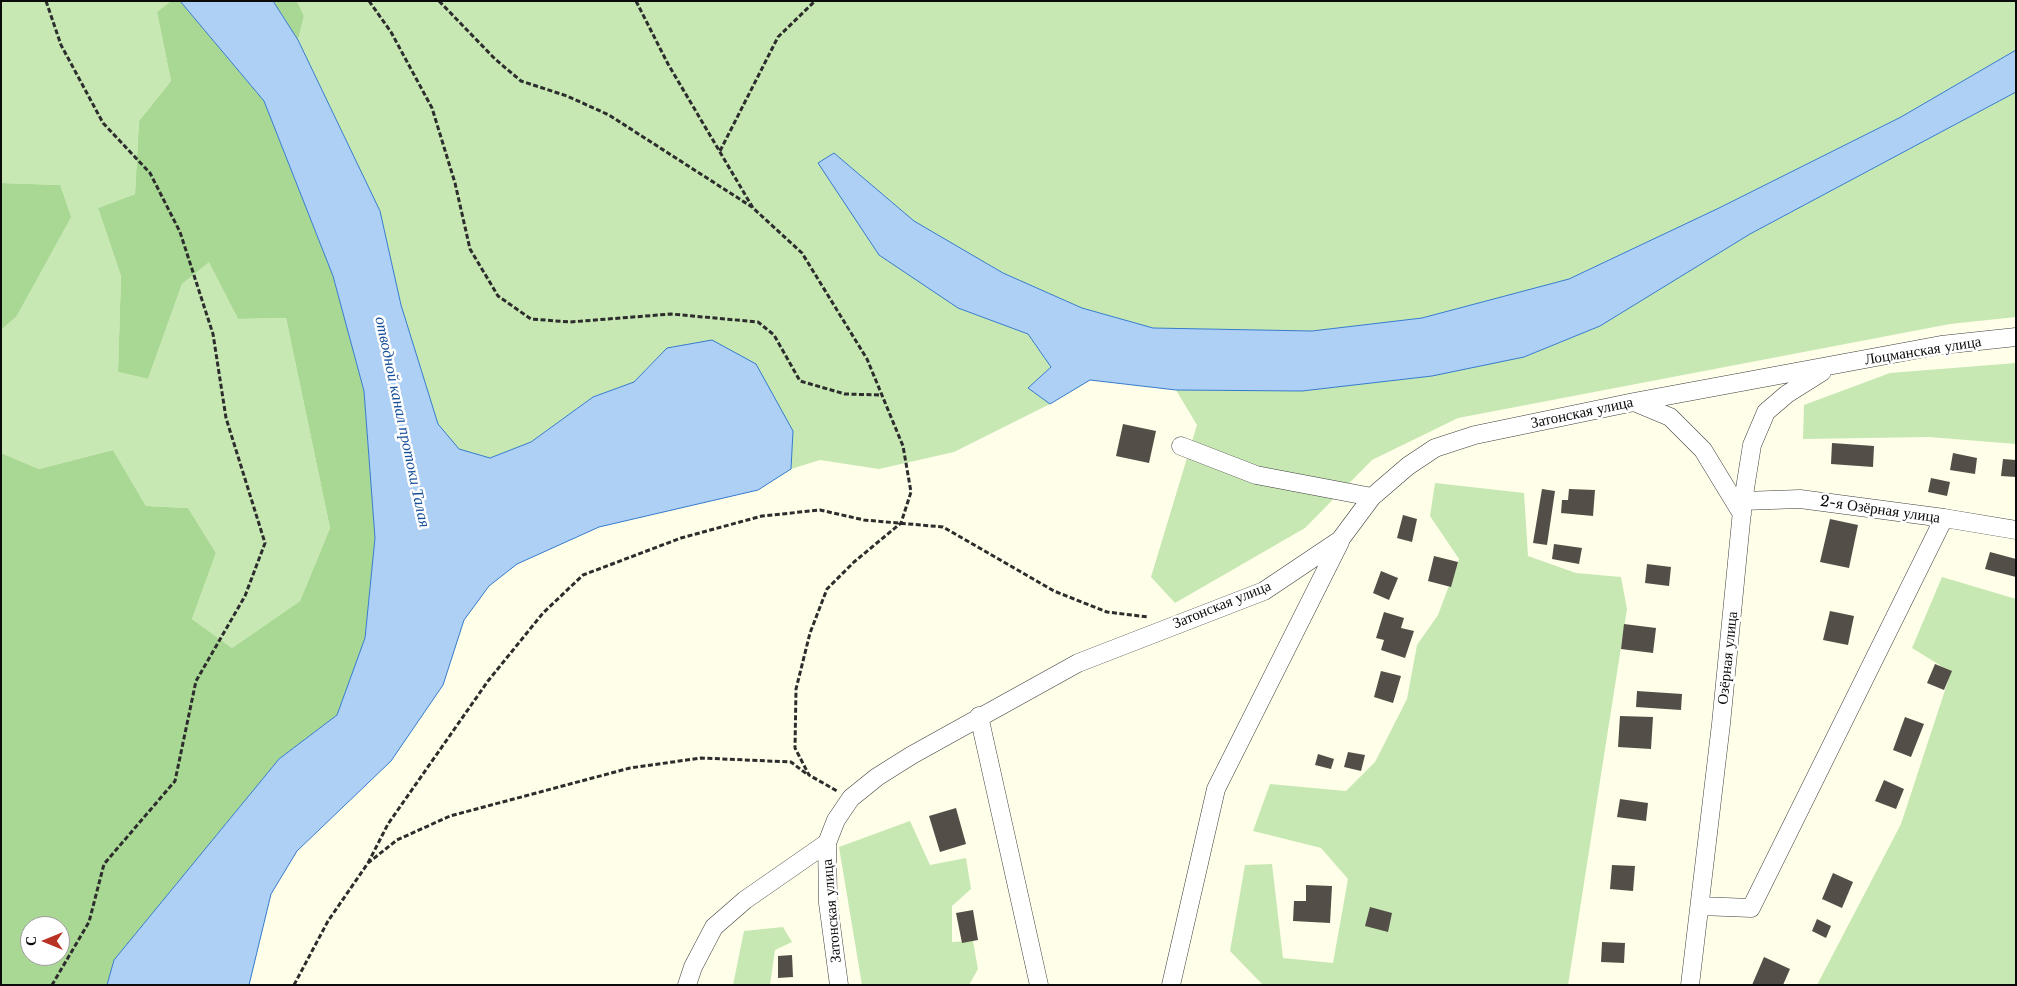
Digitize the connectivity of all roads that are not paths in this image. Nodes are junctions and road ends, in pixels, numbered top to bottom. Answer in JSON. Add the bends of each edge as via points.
{"nodes":[{"id":1,"x":2016,"y":337,"type":"edge"},
{"id":2,"x":1831,"y":366,"type":"junction"},
{"id":3,"x":1634,"y":402,"type":"junction"},
{"id":4,"x":1181,"y":446,"type":"dead end"},
{"id":5,"x":1372,"y":497,"type":"junction"},
{"id":6,"x":1742,"y":508,"type":"junction"},
{"id":7,"x":1944,"y":518,"type":"junction"},
{"id":8,"x":2016,"y":530,"type":"edge"},
{"id":9,"x":1340,"y":540,"type":"junction"},
{"id":10,"x":979,"y":716,"type":"junction"},
{"id":11,"x":827,"y":843,"type":"junction"},
{"id":12,"x":1700,"y":906,"type":"junction"},
{"id":13,"x":687,"y":985,"type":"edge"},
{"id":14,"x":839,"y":985,"type":"edge"},
{"id":15,"x":1039,"y":985,"type":"edge"},
{"id":16,"x":1171,"y":985,"type":"edge"},
{"id":17,"x":1690,"y":985,"type":"edge"}],
"edges":[{"from":1,"to":2,"type":"street","name":"Лоцманская улица","via":[[1941,345]]},
{"from":2,"to":3,"type":"street","name":"Затонская улица"},
{"from":2,"to":6,"type":"street","name":"Озёрная улица","via":[[1786,394],[1766,412],[1752,446]]},
{"from":3,"to":5,"type":"street","name":"Затонская улица","via":[[1475,435],[1435,448]]},
{"from":3,"to":6,"type":"street","via":[[1670,417],[1703,450]]},
{"from":4,"to":5,"type":"street","via":[[1256,475]]},
{"from":5,"to":9,"type":"street","name":"Затонская улица"},
{"from":6,"to":7,"type":"street","name":"2-я Озёрная улица","via":[[1800,499]]},
{"from":6,"to":12,"type":"street","name":"Озёрная улица"},
{"from":7,"to":8,"type":"street","name":"2-я Озёрная улица"},
{"from":7,"to":12,"type":"street","via":[[1752,908]]},
{"from":9,"to":10,"type":"street","name":"Затонская улица","via":[[1264,591],[1078,663]]},
{"from":9,"to":16,"type":"street","via":[[1216,789]]},
{"from":10,"to":11,"type":"street","name":"Затонская улица","via":[[884,772],[850,798]]},
{"from":10,"to":15,"type":"street"},
{"from":11,"to":13,"type":"street","via":[[745,900],[714,927]]},
{"from":11,"to":14,"type":"street","name":"Затонская улица","via":[[828,903]]},
{"from":12,"to":17,"type":"street","name":"Озёрная улица"}]}
